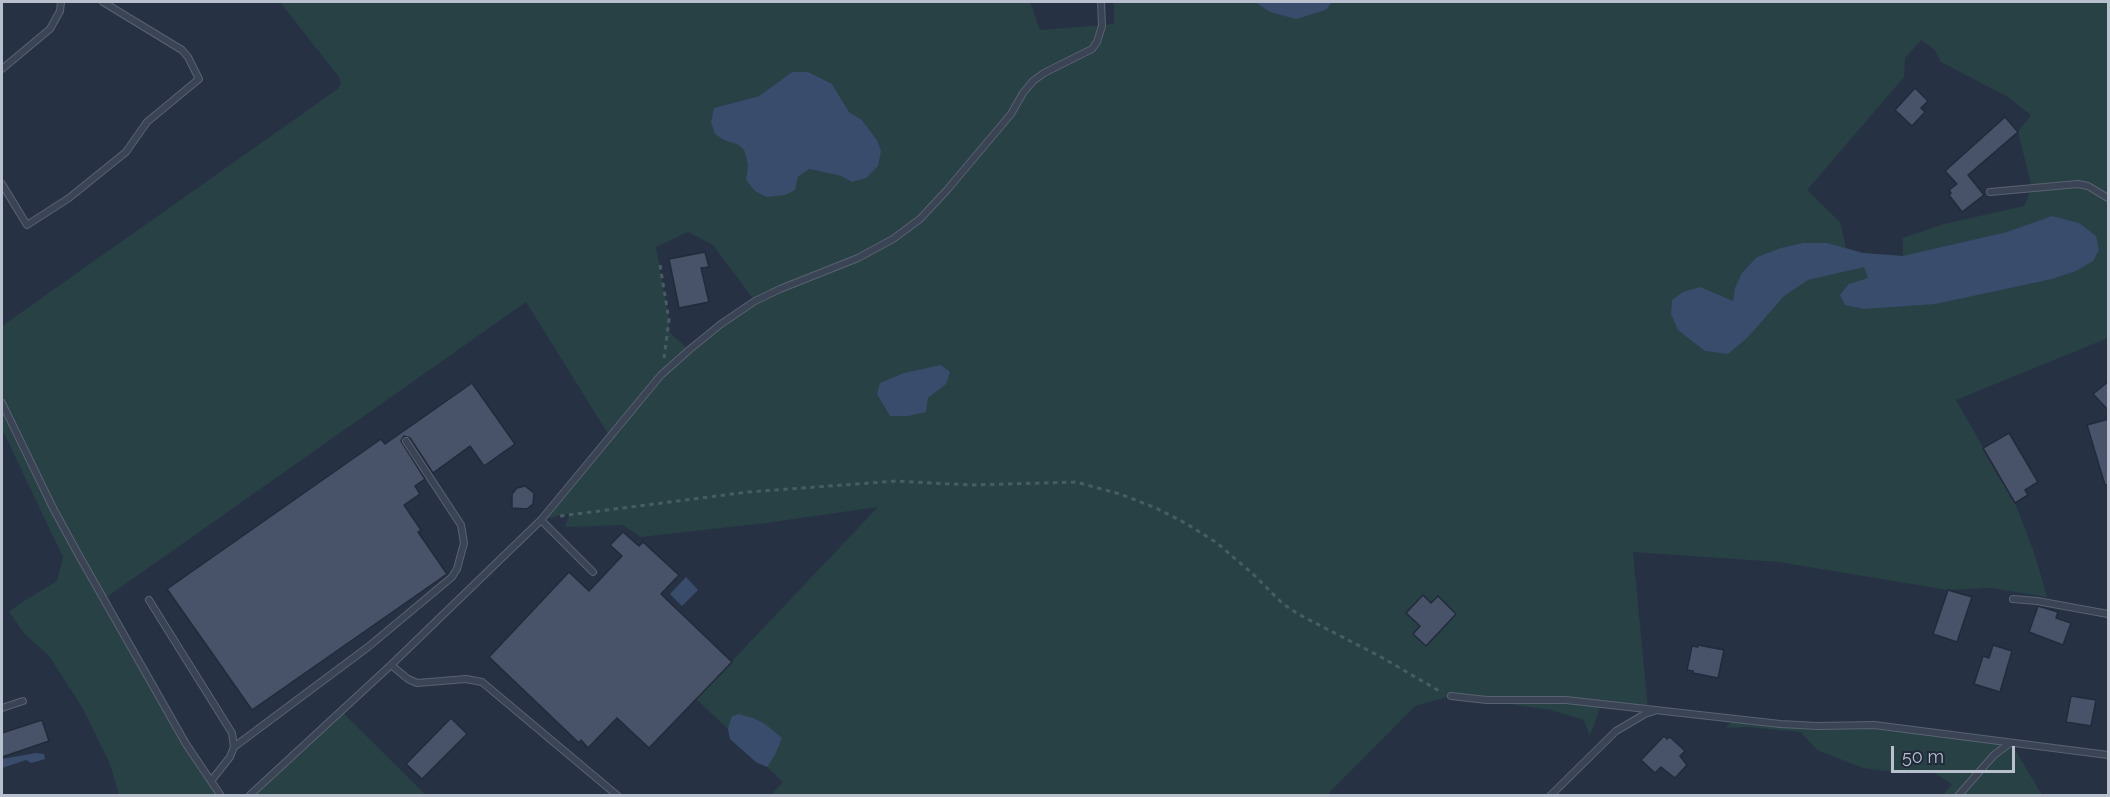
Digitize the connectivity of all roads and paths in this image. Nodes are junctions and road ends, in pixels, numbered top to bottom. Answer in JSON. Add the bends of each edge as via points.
{"nodes":[{"id":1,"x":61,"y":2,"type":"edge"},
{"id":2,"x":103,"y":2,"type":"edge"},
{"id":3,"x":1101,"y":2,"type":"edge"},
{"id":4,"x":2,"y":69,"type":"edge"},
{"id":5,"x":2,"y":184,"type":"edge"},
{"id":6,"x":1990,"y":192,"type":"dead end"},
{"id":7,"x":2109,"y":198,"type":"edge"},
{"id":8,"x":660,"y":265,"type":"dead end"},
{"id":9,"x":661,"y":375,"type":"junction"},
{"id":10,"x":2,"y":403,"type":"edge"},
{"id":11,"x":406,"y":441,"type":"dead end"},
{"id":12,"x":541,"y":520,"type":"junction"},
{"id":13,"x":593,"y":572,"type":"dead end"},
{"id":14,"x":2013,"y":599,"type":"dead end"},
{"id":15,"x":148,"y":600,"type":"dead end"},
{"id":16,"x":2109,"y":614,"type":"edge"},
{"id":17,"x":391,"y":664,"type":"junction"},
{"id":18,"x":1451,"y":696,"type":"joint"},
{"id":19,"x":22,"y":701,"type":"dead end"},
{"id":20,"x":2,"y":708,"type":"edge"},
{"id":21,"x":1660,"y":710,"type":"junction"},
{"id":22,"x":2011,"y":743,"type":"junction"},
{"id":23,"x":234,"y":747,"type":"junction"},
{"id":24,"x":2109,"y":755,"type":"edge"},
{"id":25,"x":211,"y":782,"type":"junction"},
{"id":26,"x":221,"y":795,"type":"edge"},
{"id":27,"x":249,"y":795,"type":"edge"},
{"id":28,"x":618,"y":795,"type":"edge"},
{"id":29,"x":1550,"y":795,"type":"edge"},
{"id":30,"x":1958,"y":795,"type":"edge"}],
"edges":[{"from":1,"to":4,"type":"lane","via":[[50,29]]},
{"from":2,"to":5,"type":"lane","via":[[182,50],[199,79],[147,122],[126,152],[69,198],[27,225]]},
{"from":3,"to":9,"type":"lane","via":[[1102,26],[1092,49],[1033,81],[1011,114],[920,219],[858,258],[755,301]]},
{"from":6,"to":7,"type":"lane","via":[[2078,184]]},
{"from":8,"to":9,"type":"path","via":[[669,320]]},
{"from":9,"to":12,"type":"lane"},
{"from":10,"to":25,"type":"lane","via":[[77,552]]},
{"from":11,"to":23,"type":"lane","via":[[461,525],[464,543],[452,578],[368,647]]},
{"from":12,"to":13,"type":"lane"},
{"from":12,"to":17,"type":"lane"},
{"from":12,"to":18,"type":"path","via":[[748,492],[897,481],[970,485],[1076,482],[1129,497],[1187,524],[1217,543],[1298,614]]},
{"from":14,"to":16,"type":"lane"},
{"from":15,"to":23,"type":"lane","via":[[225,720]]},
{"from":17,"to":27,"type":"lane"},
{"from":17,"to":28,"type":"lane","via":[[417,683],[466,679],[482,682]]},
{"from":18,"to":21,"type":"lane","via":[[1566,700]]},
{"from":19,"to":20,"type":"lane"},
{"from":21,"to":22,"type":"lane","via":[[1780,724],[1874,725]]},
{"from":21,"to":29,"type":"lane","via":[[1616,731]]},
{"from":22,"to":24,"type":"lane"},
{"from":22,"to":30,"type":"lane","via":[[1994,755]]},
{"from":23,"to":25,"type":"lane"},
{"from":25,"to":26,"type":"lane"}]}
